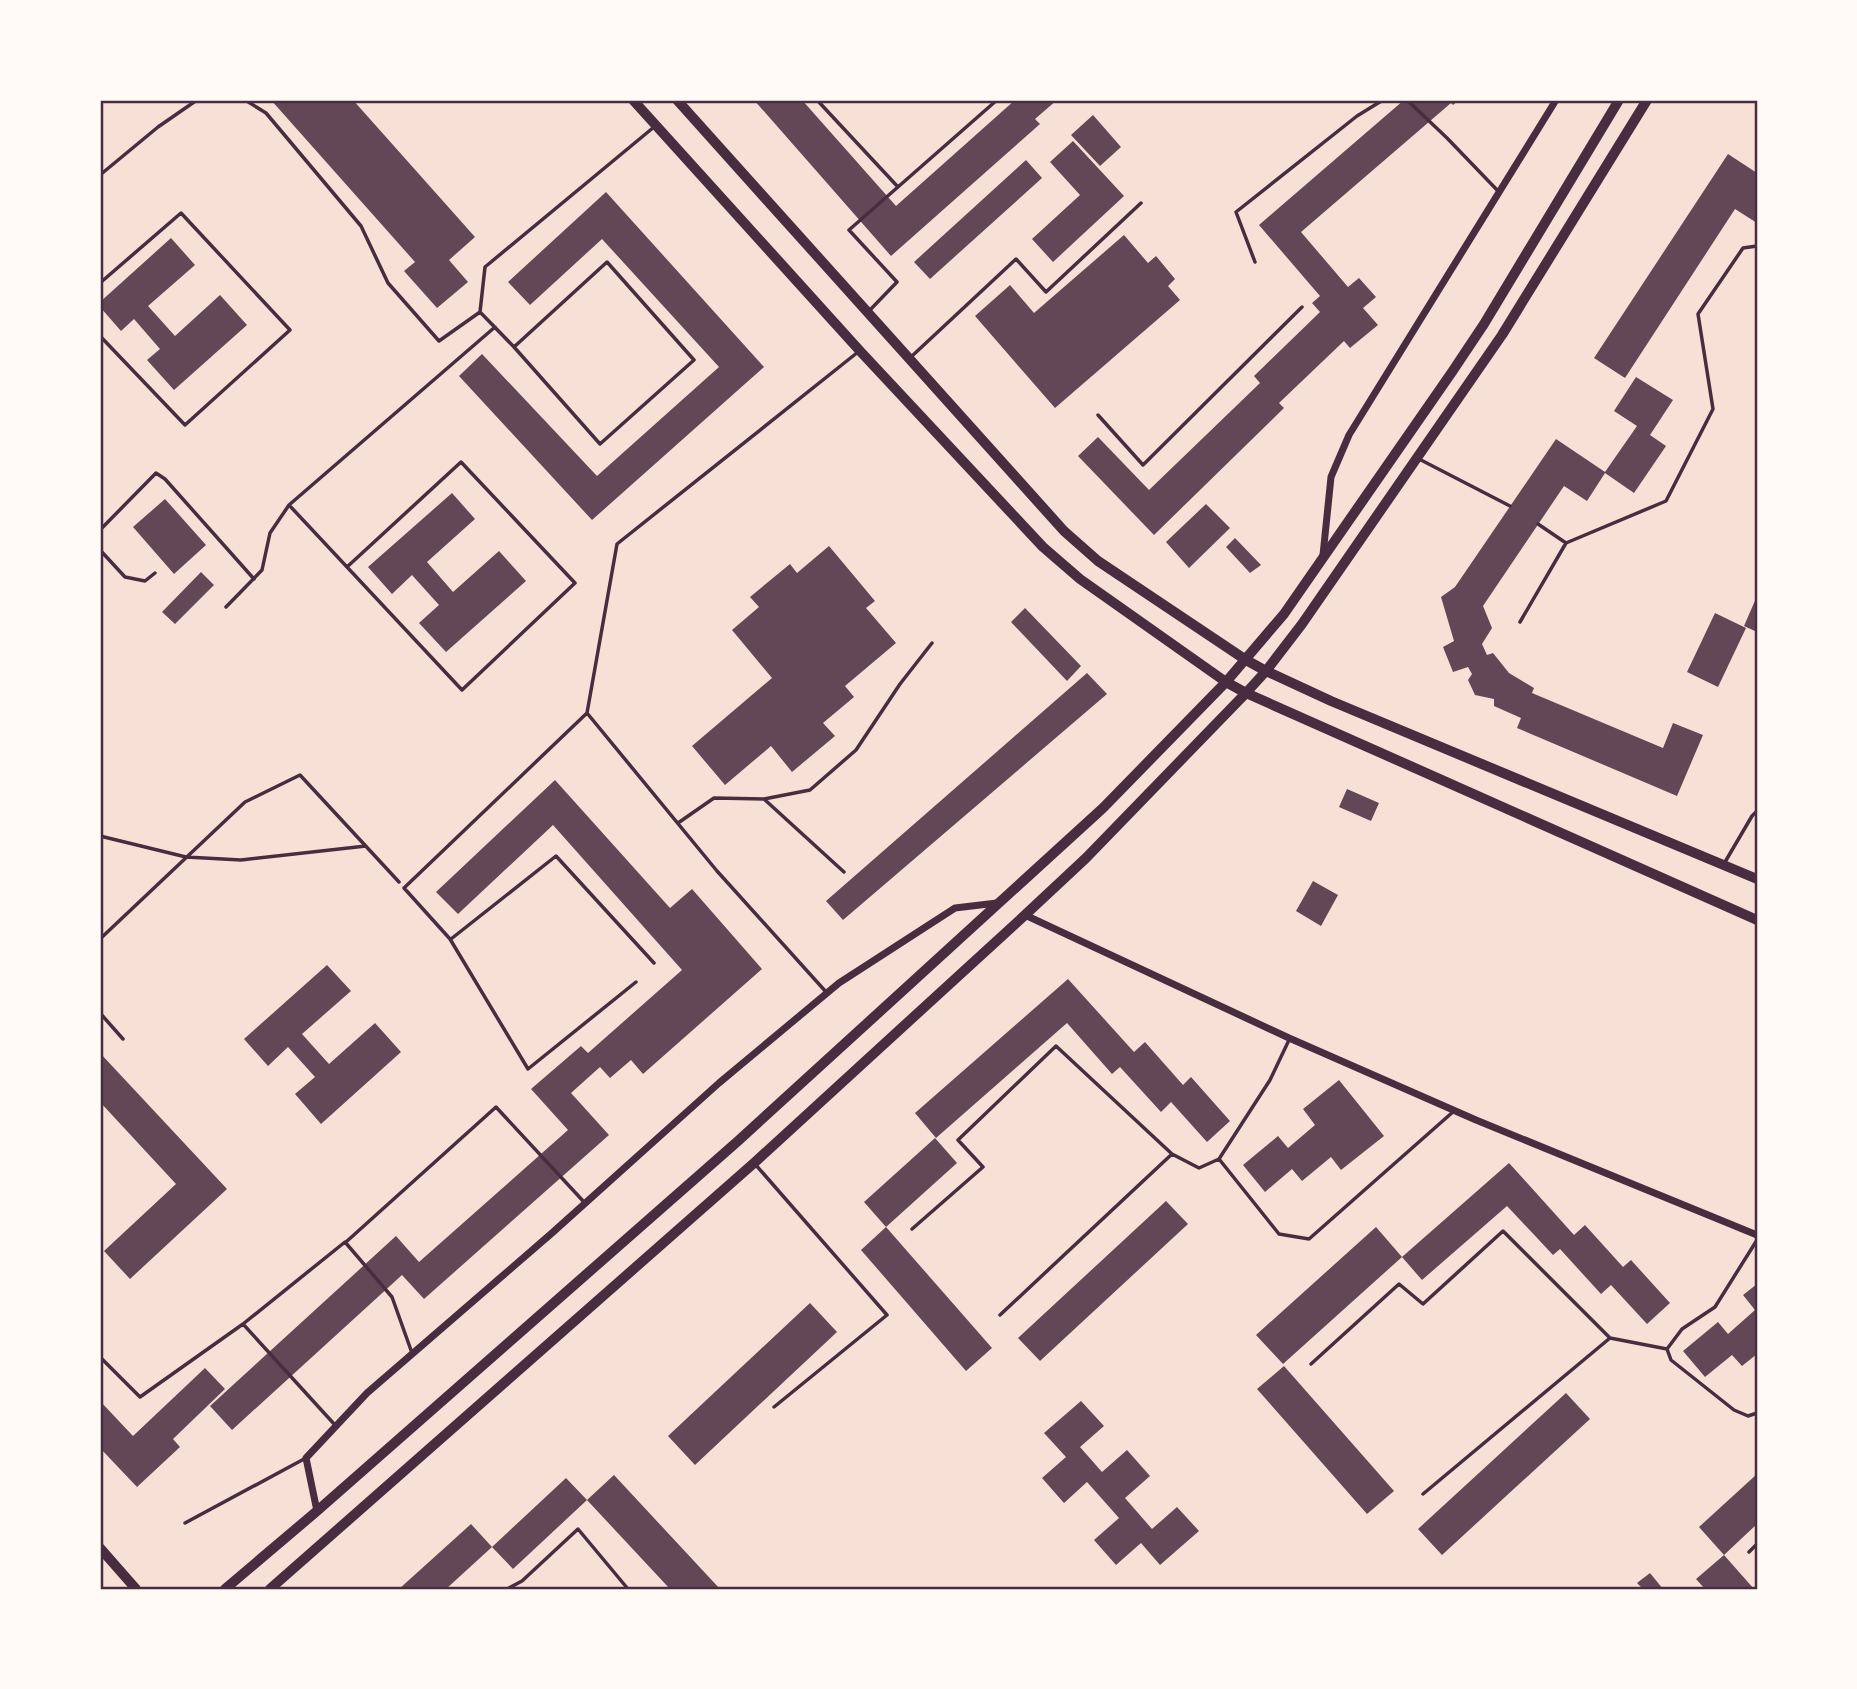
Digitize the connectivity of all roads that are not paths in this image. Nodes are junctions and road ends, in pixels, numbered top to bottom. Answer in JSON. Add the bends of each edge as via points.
{"nodes":[{"id":1,"x":197,"y":100,"type":"edge"},
{"id":2,"x":245,"y":100,"type":"edge"},
{"id":3,"x":633,"y":100,"type":"edge"},
{"id":4,"x":677,"y":100,"type":"edge"},
{"id":5,"x":817,"y":100,"type":"edge"},
{"id":6,"x":997,"y":100,"type":"edge"},
{"id":7,"x":1384,"y":100,"type":"edge"},
{"id":8,"x":1407,"y":100,"type":"edge"},
{"id":9,"x":1556,"y":100,"type":"edge"},
{"id":10,"x":1619,"y":100,"type":"edge"},
{"id":11,"x":1647,"y":100,"type":"edge"},
{"id":12,"x":656,"y":125,"type":"junction"},
{"id":13,"x":100,"y":175,"type":"edge"},
{"id":14,"x":898,"y":187,"type":"junction"},
{"id":15,"x":1499,"y":192,"type":"junction"},
{"id":16,"x":1141,"y":203,"type":"dead end"},
{"id":17,"x":1757,"y":246,"type":"edge"},
{"id":18,"x":1255,"y":262,"type":"dead end"},
{"id":19,"x":100,"y":283,"type":"edge"},
{"id":20,"x":1302,"y":307,"type":"dead end"},
{"id":21,"x":480,"y":312,"type":"junction"},
{"id":22,"x":868,"y":313,"type":"junction"},
{"id":23,"x":495,"y":327,"type":"junction"},
{"id":24,"x":100,"y":336,"type":"edge"},
{"id":25,"x":514,"y":347,"type":"junction"},
{"id":26,"x":860,"y":351,"type":"junction"},
{"id":27,"x":910,"y":358,"type":"junction"},
{"id":28,"x":1098,"y":415,"type":"dead end"},
{"id":29,"x":1417,"y":458,"type":"junction"},
{"id":30,"x":289,"y":505,"type":"junction"},
{"id":31,"x":1510,"y":506,"type":"dead end"},
{"id":32,"x":1538,"y":524,"type":"dead end"},
{"id":33,"x":100,"y":529,"type":"edge"},
{"id":34,"x":100,"y":536,"type":"edge"},
{"id":35,"x":1566,"y":543,"type":"junction"},
{"id":36,"x":100,"y":550,"type":"edge"},
{"id":37,"x":1323,"y":557,"type":"junction"},
{"id":38,"x":347,"y":567,"type":"junction"},
{"id":39,"x":155,"y":573,"type":"dead end"},
{"id":40,"x":254,"y":579,"type":"junction"},
{"id":41,"x":226,"y":607,"type":"dead end"},
{"id":42,"x":1520,"y":622,"type":"dead end"},
{"id":43,"x":933,"y":643,"type":"dead end"},
{"id":44,"x":1246,"y":660,"type":"junction"},
{"id":45,"x":1266,"y":671,"type":"junction"},
{"id":46,"x":1226,"y":682,"type":"junction"},
{"id":47,"x":1246,"y":693,"type":"junction"},
{"id":48,"x":587,"y":713,"type":"junction"},
{"id":49,"x":764,"y":799,"type":"junction"},
{"id":50,"x":1757,"y":811,"type":"edge"},
{"id":51,"x":678,"y":823,"type":"junction"},
{"id":52,"x":1724,"y":864,"type":"junction"},
{"id":53,"x":844,"y":872,"type":"dead end"},
{"id":54,"x":1757,"y":879,"type":"edge"},
{"id":55,"x":998,"y":903,"type":"junction"},
{"id":56,"x":1026,"y":915,"type":"junction"},
{"id":57,"x":1757,"y":919,"type":"edge"},
{"id":58,"x":450,"y":939,"type":"junction"},
{"id":59,"x":654,"y":963,"type":"dead end"},
{"id":60,"x":636,"y":982,"type":"dead end"},
{"id":61,"x":827,"y":993,"type":"junction"},
{"id":62,"x":100,"y":1013,"type":"edge"},
{"id":63,"x":1289,"y":1038,"type":"junction"},
{"id":64,"x":123,"y":1039,"type":"dead end"},
{"id":65,"x":1454,"y":1111,"type":"junction"},
{"id":66,"x":1172,"y":1154,"type":"junction"},
{"id":67,"x":1220,"y":1159,"type":"junction"},
{"id":68,"x":754,"y":1163,"type":"junction"},
{"id":69,"x":586,"y":1203,"type":"junction"},
{"id":70,"x":912,"y":1229,"type":"dead end"},
{"id":71,"x":1757,"y":1238,"type":"edge"},
{"id":72,"x":345,"y":1242,"type":"junction"},
{"id":73,"x":1000,"y":1315,"type":"dead end"},
{"id":74,"x":243,"y":1324,"type":"junction"},
{"id":75,"x":1610,"y":1338,"type":"junction"},
{"id":76,"x":1667,"y":1349,"type":"junction"},
{"id":77,"x":412,"y":1354,"type":"junction"},
{"id":78,"x":100,"y":1357,"type":"edge"},
{"id":79,"x":1311,"y":1364,"type":"dead end"},
{"id":80,"x":774,"y":1407,"type":"dead end"},
{"id":81,"x":1757,"y":1413,"type":"edge"},
{"id":82,"x":336,"y":1426,"type":"junction"},
{"id":83,"x":306,"y":1458,"type":"junction"},
{"id":84,"x":1423,"y":1494,"type":"dead end"},
{"id":85,"x":317,"y":1511,"type":"junction"},
{"id":86,"x":186,"y":1523,"type":"dead end"},
{"id":87,"x":1757,"y":1544,"type":"edge"},
{"id":88,"x":100,"y":1548,"type":"edge"},
{"id":89,"x":1749,"y":1552,"type":"dead end"},
{"id":90,"x":136,"y":1589,"type":"edge"},
{"id":91,"x":225,"y":1589,"type":"edge"},
{"id":92,"x":270,"y":1589,"type":"edge"},
{"id":93,"x":507,"y":1589,"type":"edge"},
{"id":94,"x":628,"y":1589,"type":"edge"}],
"edges":[{"from":1,"to":13,"type":"lane"},
{"from":2,"to":21,"type":"lane","via":[[267,113],[361,226],[388,284],[439,341]]},
{"from":3,"to":12,"type":"street"},
{"from":4,"to":22,"type":"street"},
{"from":5,"to":14,"type":"lane"},
{"from":6,"to":14,"type":"lane"},
{"from":7,"to":18,"type":"lane","via":[[1357,116],[1236,212]]},
{"from":8,"to":15,"type":"lane"},
{"from":9,"to":15,"type":"street"},
{"from":10,"to":37,"type":"street","via":[[1484,324]]},
{"from":11,"to":29,"type":"street","via":[[1502,335]]},
{"from":12,"to":21,"type":"lane","via":[[485,267]]},
{"from":12,"to":26,"type":"street"},
{"from":14,"to":22,"type":"lane","via":[[849,230],[897,282]]},
{"from":15,"to":37,"type":"street","via":[[1349,435],[1331,477]]},
{"from":16,"to":27,"type":"lane","via":[[1046,292],[1016,259]]},
{"from":17,"to":35,"type":"lane","via":[[1743,248],[1698,314],[1713,409],[1666,501]]},
{"from":19,"to":24,"type":"lane","via":[[181,213],[290,330],[186,425]]},
{"from":20,"to":28,"type":"lane","via":[[1143,465]]},
{"from":21,"to":23,"type":"lane"},
{"from":22,"to":27,"type":"street"},
{"from":23,"to":25,"type":"lane"},
{"from":23,"to":30,"type":"lane"},
{"from":25,"to":25,"type":"lane","via":[[600,444],[694,360],[607,262]]},
{"from":26,"to":46,"type":"street","via":[[1043,547],[1080,579]]},
{"from":26,"to":48,"type":"lane","via":[[617,544]]},
{"from":27,"to":44,"type":"street","via":[[1064,531],[1098,561]]},
{"from":29,"to":31,"type":"lane"},
{"from":29,"to":45,"type":"street"},
{"from":30,"to":38,"type":"lane"},
{"from":30,"to":40,"type":"lane","via":[[270,533],[262,570]]},
{"from":32,"to":35,"type":"lane"},
{"from":33,"to":34,"type":"lane"},
{"from":33,"to":40,"type":"lane","via":[[156,473]]},
{"from":35,"to":42,"type":"lane"},
{"from":36,"to":39,"type":"lane","via":[[125,577],[145,581]]},
{"from":37,"to":44,"type":"street"},
{"from":38,"to":38,"type":"lane","via":[[461,690],[575,583],[461,462]]},
{"from":40,"to":41,"type":"lane"},
{"from":43,"to":49,"type":"lane","via":[[856,750],[810,790]]},
{"from":44,"to":45,"type":"street"},
{"from":44,"to":46,"type":"street"},
{"from":45,"to":47,"type":"street"},
{"from":45,"to":52,"type":"street"},
{"from":46,"to":47,"type":"street"},
{"from":46,"to":55,"type":"street","via":[[1103,808]]},
{"from":47,"to":56,"type":"street"},
{"from":47,"to":57,"type":"street"},
{"from":48,"to":51,"type":"lane"},
{"from":48,"to":58,"type":"lane","via":[[404,888]]},
{"from":49,"to":51,"type":"lane","via":[[714,798]]},
{"from":49,"to":53,"type":"lane"},
{"from":50,"to":52,"type":"lane"},
{"from":51,"to":61,"type":"lane"},
{"from":52,"to":54,"type":"street"},
{"from":55,"to":61,"type":"street","via":[[955,908]]},
{"from":55,"to":85,"type":"street","via":[[738,1142]]},
{"from":56,"to":63,"type":"street"},
{"from":56,"to":68,"type":"street"},
{"from":58,"to":59,"type":"lane","via":[[556,856]]},
{"from":58,"to":60,"type":"lane","via":[[528,1069]]},
{"from":61,"to":69,"type":"street"},
{"from":62,"to":64,"type":"lane"},
{"from":63,"to":65,"type":"street"},
{"from":63,"to":67,"type":"lane","via":[[1270,1080]]},
{"from":65,"to":67,"type":"lane","via":[[1309,1240],[1279,1234]]},
{"from":65,"to":71,"type":"street"},
{"from":66,"to":67,"type":"lane","via":[[1199,1168]]},
{"from":66,"to":70,"type":"lane","via":[[1056,1046],[958,1140],[983,1167]]},
{"from":66,"to":73,"type":"lane"},
{"from":68,"to":80,"type":"lane","via":[[887,1315]]},
{"from":68,"to":92,"type":"street"},
{"from":69,"to":72,"type":"lane","via":[[496,1107]]},
{"from":69,"to":77,"type":"street"},
{"from":71,"to":76,"type":"lane","via":[[1715,1307],[1682,1329]]},
{"from":72,"to":74,"type":"lane"},
{"from":72,"to":77,"type":"lane","via":[[392,1297]]},
{"from":74,"to":78,"type":"lane","via":[[140,1397]]},
{"from":74,"to":82,"type":"lane"},
{"from":75,"to":76,"type":"lane"},
{"from":75,"to":79,"type":"lane","via":[[1503,1231],[1423,1304],[1399,1284]]},
{"from":75,"to":84,"type":"lane"},
{"from":76,"to":81,"type":"lane","via":[[1671,1360],[1734,1410],[1748,1416]]},
{"from":77,"to":82,"type":"street"},
{"from":82,"to":83,"type":"street"},
{"from":83,"to":85,"type":"street"},
{"from":83,"to":86,"type":"lane"},
{"from":85,"to":91,"type":"street"},
{"from":87,"to":89,"type":"lane"},
{"from":88,"to":90,"type":"main road"},
{"from":93,"to":94,"type":"lane","via":[[522,1581],[578,1529]]}]}
